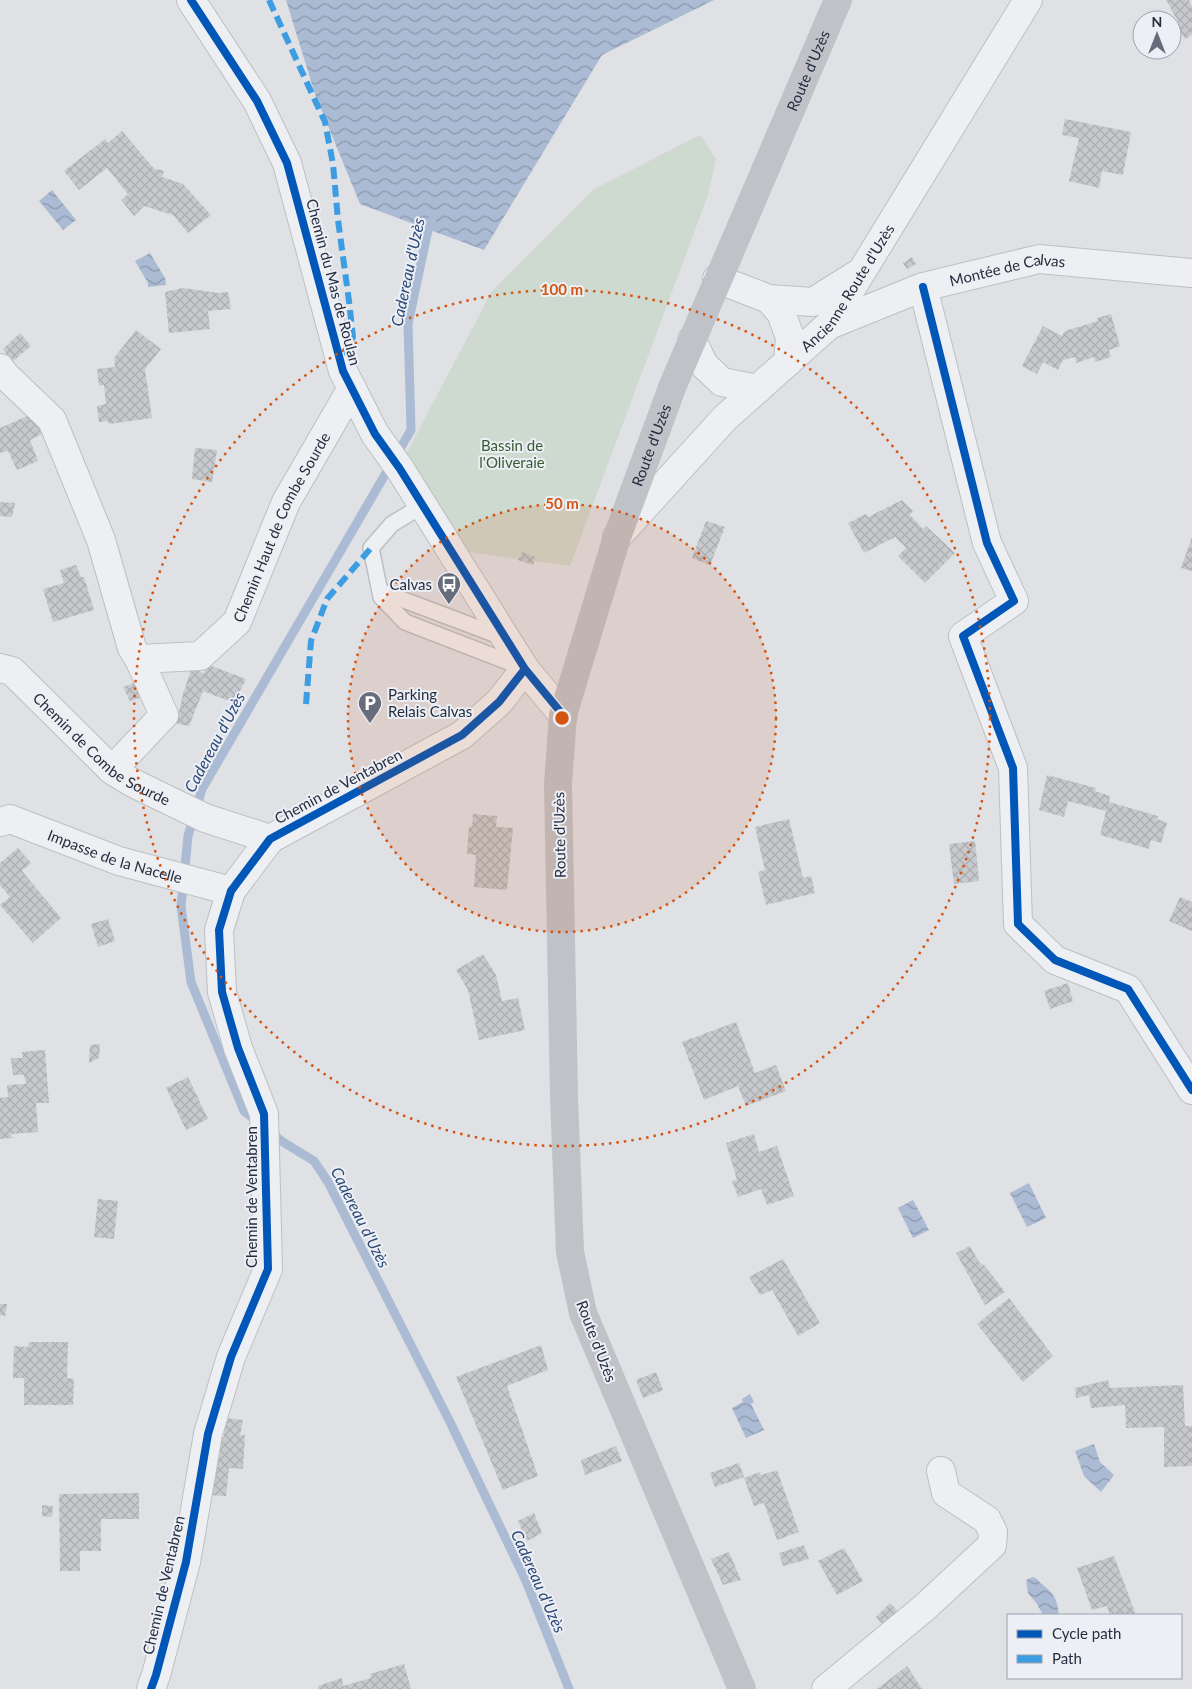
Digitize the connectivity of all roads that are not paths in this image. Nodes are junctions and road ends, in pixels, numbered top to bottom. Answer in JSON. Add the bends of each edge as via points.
{"nodes":[{"id":1,"x":191,"y":0,"type":"edge"},
{"id":2,"x":838,"y":0,"type":"edge"},
{"id":3,"x":1028,"y":0,"type":"edge"},
{"id":4,"x":862,"y":272,"type":"junction"},
{"id":5,"x":1192,"y":273,"type":"edge"},
{"id":6,"x":718,"y":279,"type":"junction"},
{"id":7,"x":923,"y":287,"type":"junction"},
{"id":8,"x":769,"y":299,"type":"junction"},
{"id":9,"x":829,"y":325,"type":"junction"},
{"id":10,"x":692,"y":340,"type":"junction"},
{"id":11,"x":788,"y":362,"type":"junction"},
{"id":12,"x":0,"y":368,"type":"edge"},
{"id":13,"x":352,"y":388,"type":"junction"},
{"id":14,"x":758,"y":389,"type":"junction"},
{"id":15,"x":422,"y":505,"type":"junction"},
{"id":16,"x":617,"y":537,"type":"junction"},
{"id":17,"x":380,"y":591,"type":"junction"},
{"id":18,"x":506,"y":638,"type":"junction"},
{"id":19,"x":139,"y":659,"type":"junction"},
{"id":20,"x":0,"y":668,"type":"edge"},
{"id":21,"x":525,"y":669,"type":"junction"},
{"id":22,"x":563,"y":715,"type":"junction"},
{"id":23,"x":112,"y":770,"type":"junction"},
{"id":24,"x":0,"y":822,"type":"edge"},
{"id":25,"x":270,"y":839,"type":"junction"},
{"id":26,"x":231,"y":891,"type":"junction"},
{"id":27,"x":1192,"y":1090,"type":"edge"},
{"id":28,"x":941,"y":1471,"type":"dead end"},
{"id":29,"x":151,"y":1689,"type":"edge"},
{"id":30,"x":742,"y":1689,"type":"edge"},
{"id":31,"x":826,"y":1689,"type":"edge"}],
"edges":[{"from":1,"to":13,"type":"street","name":"Chemin du Mas de Roulan","via":[[257,101],[287,163],[343,371]]},
{"from":2,"to":6,"type":"main road","name":"Route d'Uzès"},
{"from":3,"to":4,"type":"street","name":"Ancienne Route d'Uzès"},
{"from":4,"to":8,"type":"street","via":[[813,302]]},
{"from":4,"to":9,"type":"street","name":"Ancienne Route d'Uzès"},
{"from":5,"to":7,"type":"street","name":"Montée de Calvas","via":[[1039,259]]},
{"from":6,"to":8,"type":"street"},
{"from":6,"to":10,"type":"main road","name":"Route d'Uzès"},
{"from":7,"to":9,"type":"street","name":"Montée de Calvas"},
{"from":7,"to":27,"type":"street","via":[[987,543],[1014,601],[962,636],[1013,768],[1018,924],[1055,960],[1128,989]]},
{"from":8,"to":11,"type":"street","via":[[781,313],[790,337]]},
{"from":9,"to":11,"type":"street","name":"Ancienne Route d'Uzès"},
{"from":10,"to":14,"type":"street","via":[[704,365],[722,382]]},
{"from":10,"to":16,"type":"main road","name":"Route d'Uzès"},
{"from":11,"to":14,"type":"street","name":"Ancienne Route d'Uzès"},
{"from":12,"to":19,"type":"street","via":[[52,420],[102,540],[132,648]]},
{"from":13,"to":15,"type":"street","name":"Chemin du Mas de Roulan","via":[[383,446]]},
{"from":13,"to":19,"type":"street","name":"Chemin Haut de Combe Sourde","via":[[286,502],[236,622],[200,656]]},
{"from":14,"to":16,"type":"street","name":"Ancienne Route d'Uzès","via":[[725,418]]},
{"from":15,"to":17,"type":"lane","via":[[392,524],[371,548]]},
{"from":15,"to":18,"type":"street","name":"Chemin du Mas de Roulan"},
{"from":16,"to":22,"type":"main road","name":"Route d'Uzès"},
{"from":17,"to":18,"type":"lane"},
{"from":17,"to":21,"type":"lane","via":[[381,597],[405,622]]},
{"from":18,"to":21,"type":"street","name":"Chemin du Mas de Roulan"},
{"from":19,"to":23,"type":"street","via":[[164,715]]},
{"from":20,"to":23,"type":"street","name":"Chemin de Combe Sourde","via":[[12,671]]},
{"from":21,"to":22,"type":"street","name":"Chemin du Mas de Roulan"},
{"from":21,"to":25,"type":"street","name":"Chemin de Ventabren","via":[[499,702],[462,735]]},
{"from":22,"to":30,"type":"main road","name":"Route d'Uzès","via":[[558,784],[570,1252],[583,1313]]},
{"from":23,"to":25,"type":"street","name":"Chemin de Combe Sourde","via":[[195,814]]},
{"from":24,"to":26,"type":"street","name":"Impasse de la Nacelle","via":[[10,819],[119,861]]},
{"from":25,"to":26,"type":"street","name":"Chemin de Ventabren"},
{"from":26,"to":29,"type":"street","name":"Chemin de Ventabren","via":[[219,930],[222,992],[238,1048],[264,1114],[268,1269],[231,1357],[208,1434],[186,1562]]},
{"from":28,"to":31,"type":"street","via":[[946,1493],[987,1520],[994,1532],[992,1545],[924,1608]]}]}
